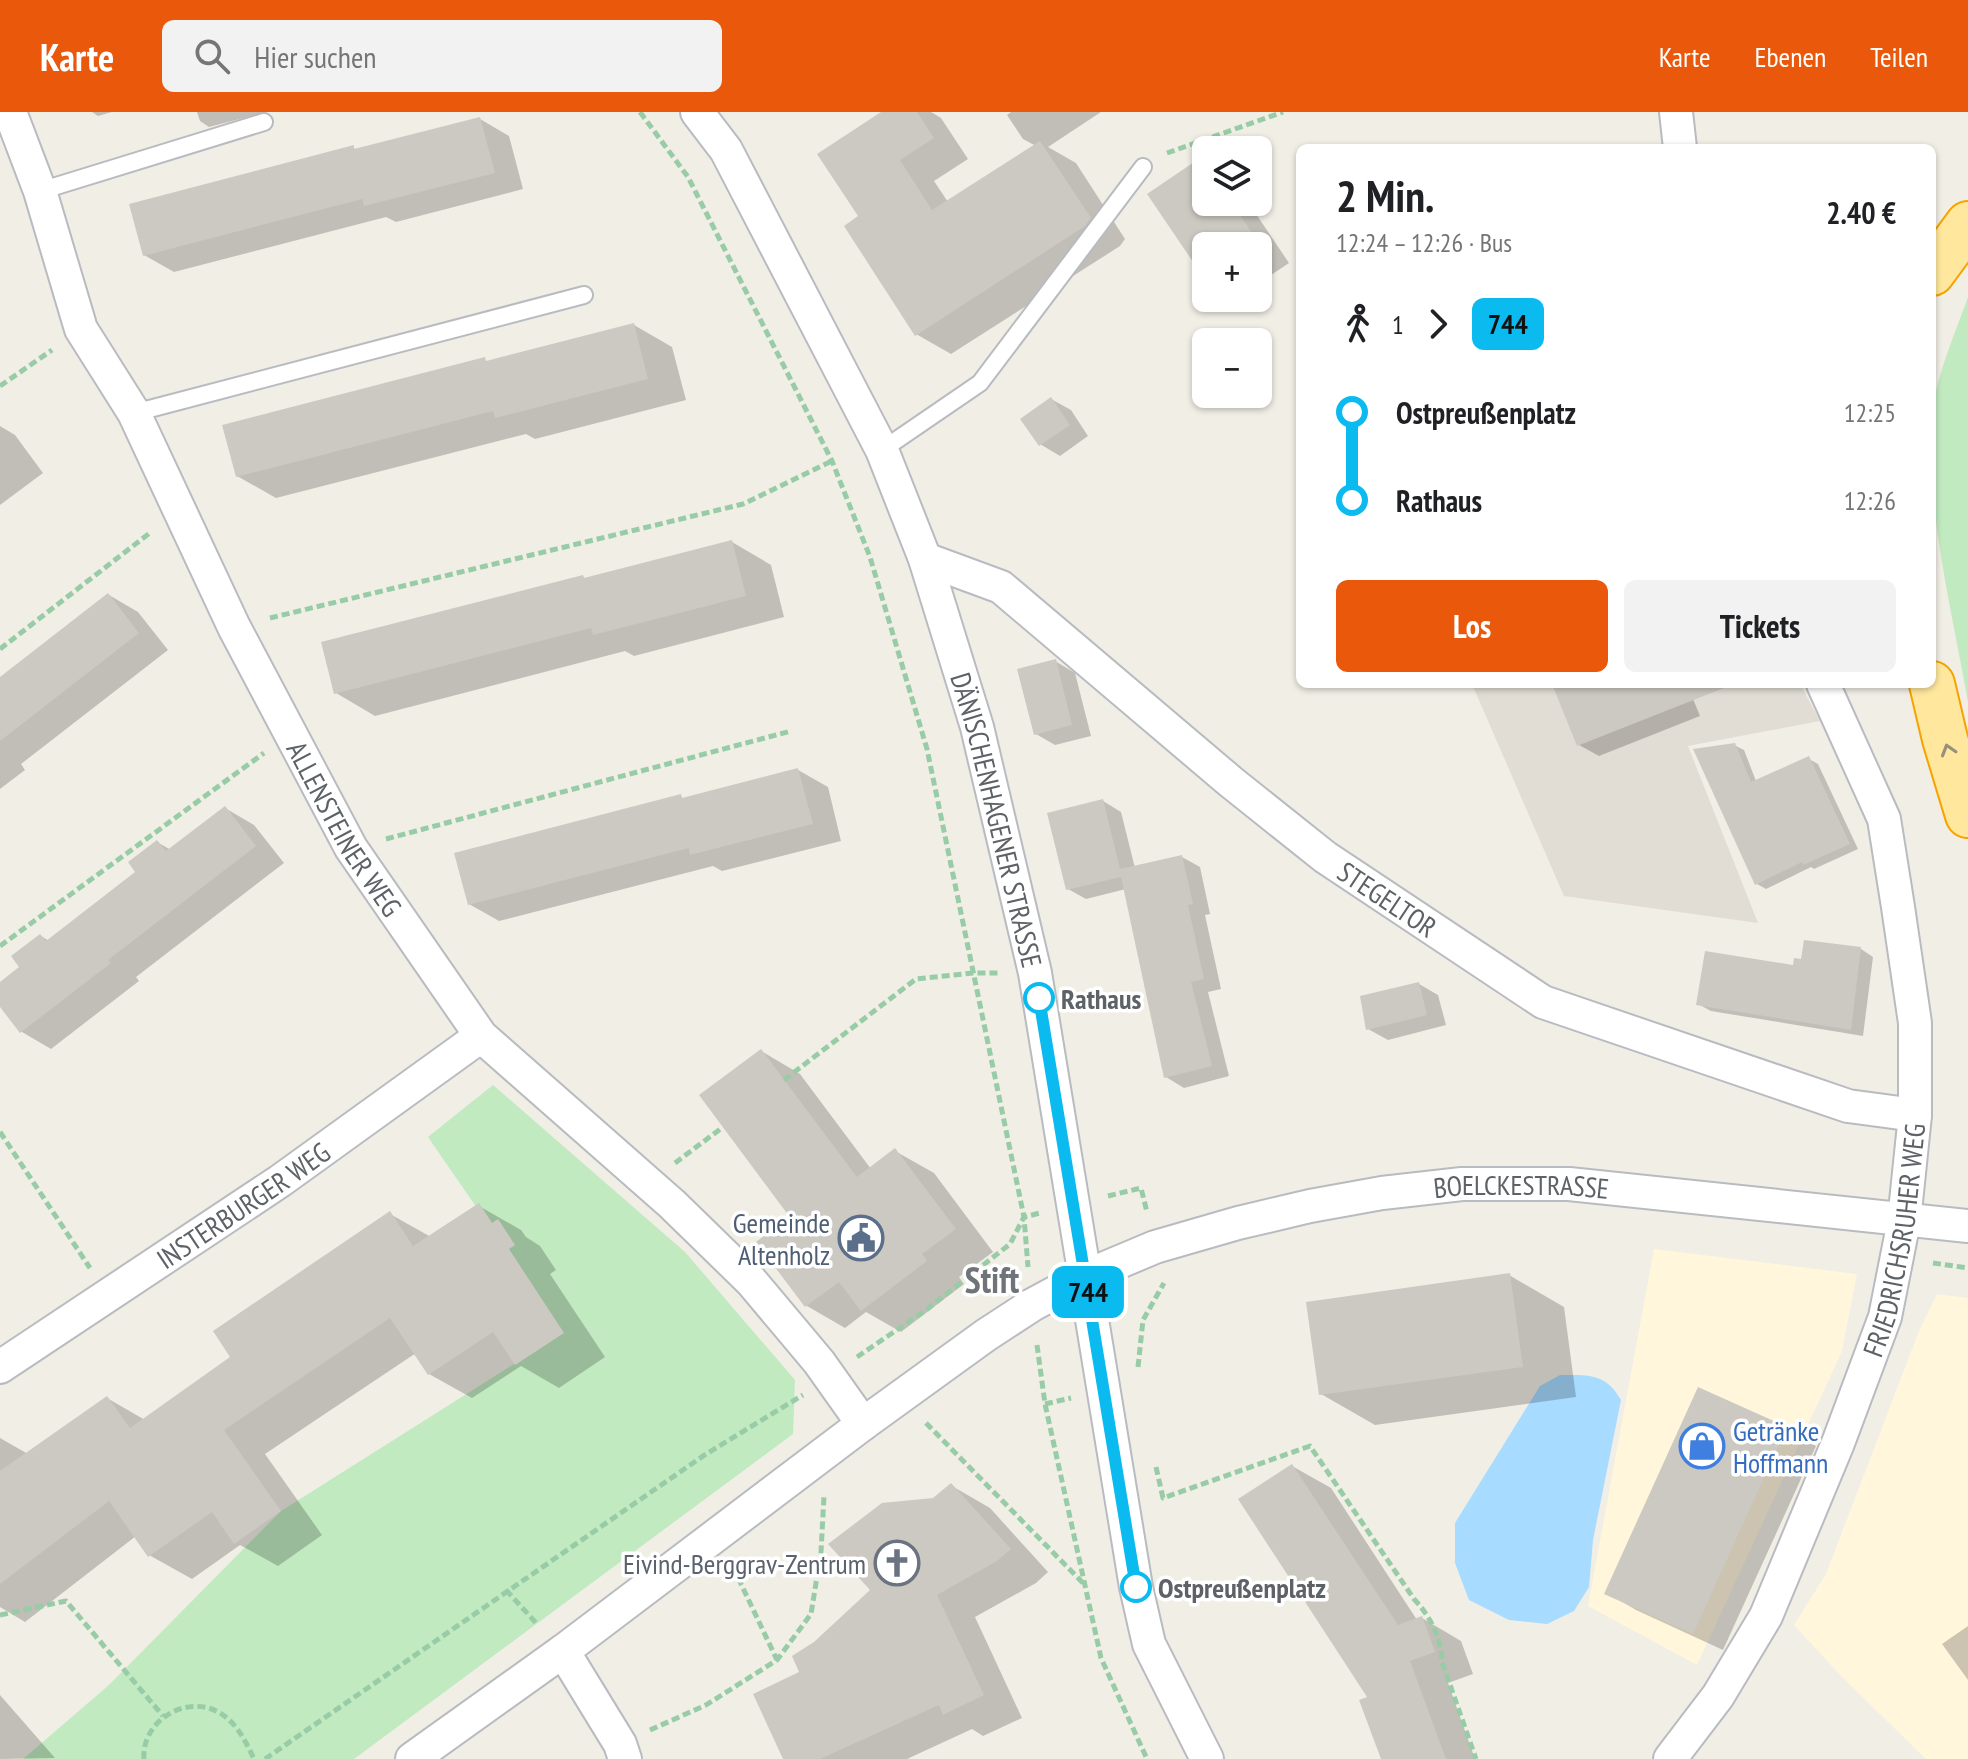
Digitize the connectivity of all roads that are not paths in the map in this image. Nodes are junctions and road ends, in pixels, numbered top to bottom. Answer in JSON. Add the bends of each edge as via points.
{"nodes":[{"id":1,"x":10,"y":112,"type":"edge"},
{"id":2,"x":697,"y":112,"type":"edge"},
{"id":3,"x":1676,"y":112,"type":"edge"},
{"id":4,"x":264,"y":122,"type":"dead end"},
{"id":5,"x":1680,"y":144,"type":"edge"},
{"id":6,"x":1143,"y":167,"type":"road end"},
{"id":7,"x":40,"y":191,"type":"junction"},
{"id":8,"x":1968,"y":224,"type":"edge"},
{"id":9,"x":1936,"y":268,"type":"edge"},
{"id":10,"x":584,"y":295,"type":"dead end"},
{"id":11,"x":134,"y":413,"type":"junction"},
{"id":12,"x":882,"y":450,"type":"junction"},
{"id":13,"x":925,"y":559,"type":"junction"},
{"id":14,"x":1825,"y":688,"type":"edge"},
{"id":15,"x":1933,"y":688,"type":"edge"},
{"id":16,"x":1968,"y":815,"type":"edge"},
{"id":17,"x":481,"y":1036,"type":"junction"},
{"id":18,"x":1915,"y":1115,"type":"junction"},
{"id":19,"x":1904,"y":1221,"type":"junction"},
{"id":20,"x":1968,"y":1226,"type":"edge"},
{"id":21,"x":1086,"y":1276,"type":"junction"},
{"id":22,"x":0,"y":1367,"type":"edge"},
{"id":23,"x":863,"y":1424,"type":"junction"},
{"id":24,"x":563,"y":1651,"type":"junction"},
{"id":25,"x":622,"y":1751,"type":"edge"},
{"id":26,"x":412,"y":1759,"type":"edge"},
{"id":27,"x":1207,"y":1759,"type":"edge"},
{"id":28,"x":1670,"y":1759,"type":"edge"}],
"edges":[{"from":1,"to":7,"type":"street","name":"ALLENSTEINER WEG"},
{"from":2,"to":12,"type":"street","name":"DÄNISCHENHAGENER STRASSE","via":[[726,150]]},
{"from":3,"to":5,"type":"street"},
{"from":4,"to":7,"type":"lane"},
{"from":6,"to":12,"type":"lane","via":[[980,383]]},
{"from":7,"to":11,"type":"street","name":"ALLENSTEINER WEG","via":[[81,329]]},
{"from":8,"to":9,"type":"highway"},
{"from":10,"to":11,"type":"lane"},
{"from":11,"to":17,"type":"street","name":"ALLENSTEINER WEG","via":[[234,627],[351,848]]},
{"from":12,"to":13,"type":"street","name":"DÄNISCHENHAGENER STRASSE"},
{"from":13,"to":18,"type":"street","name":"STEGELTOR","via":[[1001,587],[1325,857],[1543,1002],[1848,1106]]},
{"from":13,"to":21,"type":"street","name":"DÄNISCHENHAGENER STRASSE","via":[[977,727],[1035,973]]},
{"from":14,"to":18,"type":"street","name":"FRIEDRICHSRUHER WEG","via":[[1884,819],[1915,1023]]},
{"from":16,"to":15,"type":"highway","one_way":true},
{"from":17,"to":22,"type":"street","name":"INSTERBURGER WEG","via":[[280,1181]]},
{"from":17,"to":23,"type":"street","name":"ALLENSTEINER WEG","via":[[649,1183],[751,1281]]},
{"from":18,"to":19,"type":"street","name":"FRIEDRICHSRUHER WEG"},
{"from":19,"to":20,"type":"street","name":"BOELCKESTRASSE"},
{"from":19,"to":21,"type":"street","name":"BOELCKESTRASSE","via":[[1569,1184],[1462,1184],[1353,1198],[1238,1223],[1155,1247]]},
{"from":19,"to":28,"type":"street","name":"FRIEDRICHSRUHER WEG","via":[[1885,1317],[1766,1616],[1718,1696]]},
{"from":21,"to":23,"type":"street","via":[[986,1335]]},
{"from":21,"to":27,"type":"street","name":"DÄNISCHENHAGENER STRASSE","via":[[1149,1644]]},
{"from":23,"to":24,"type":"street"},
{"from":24,"to":25,"type":"street"},
{"from":24,"to":26,"type":"street"}]}
